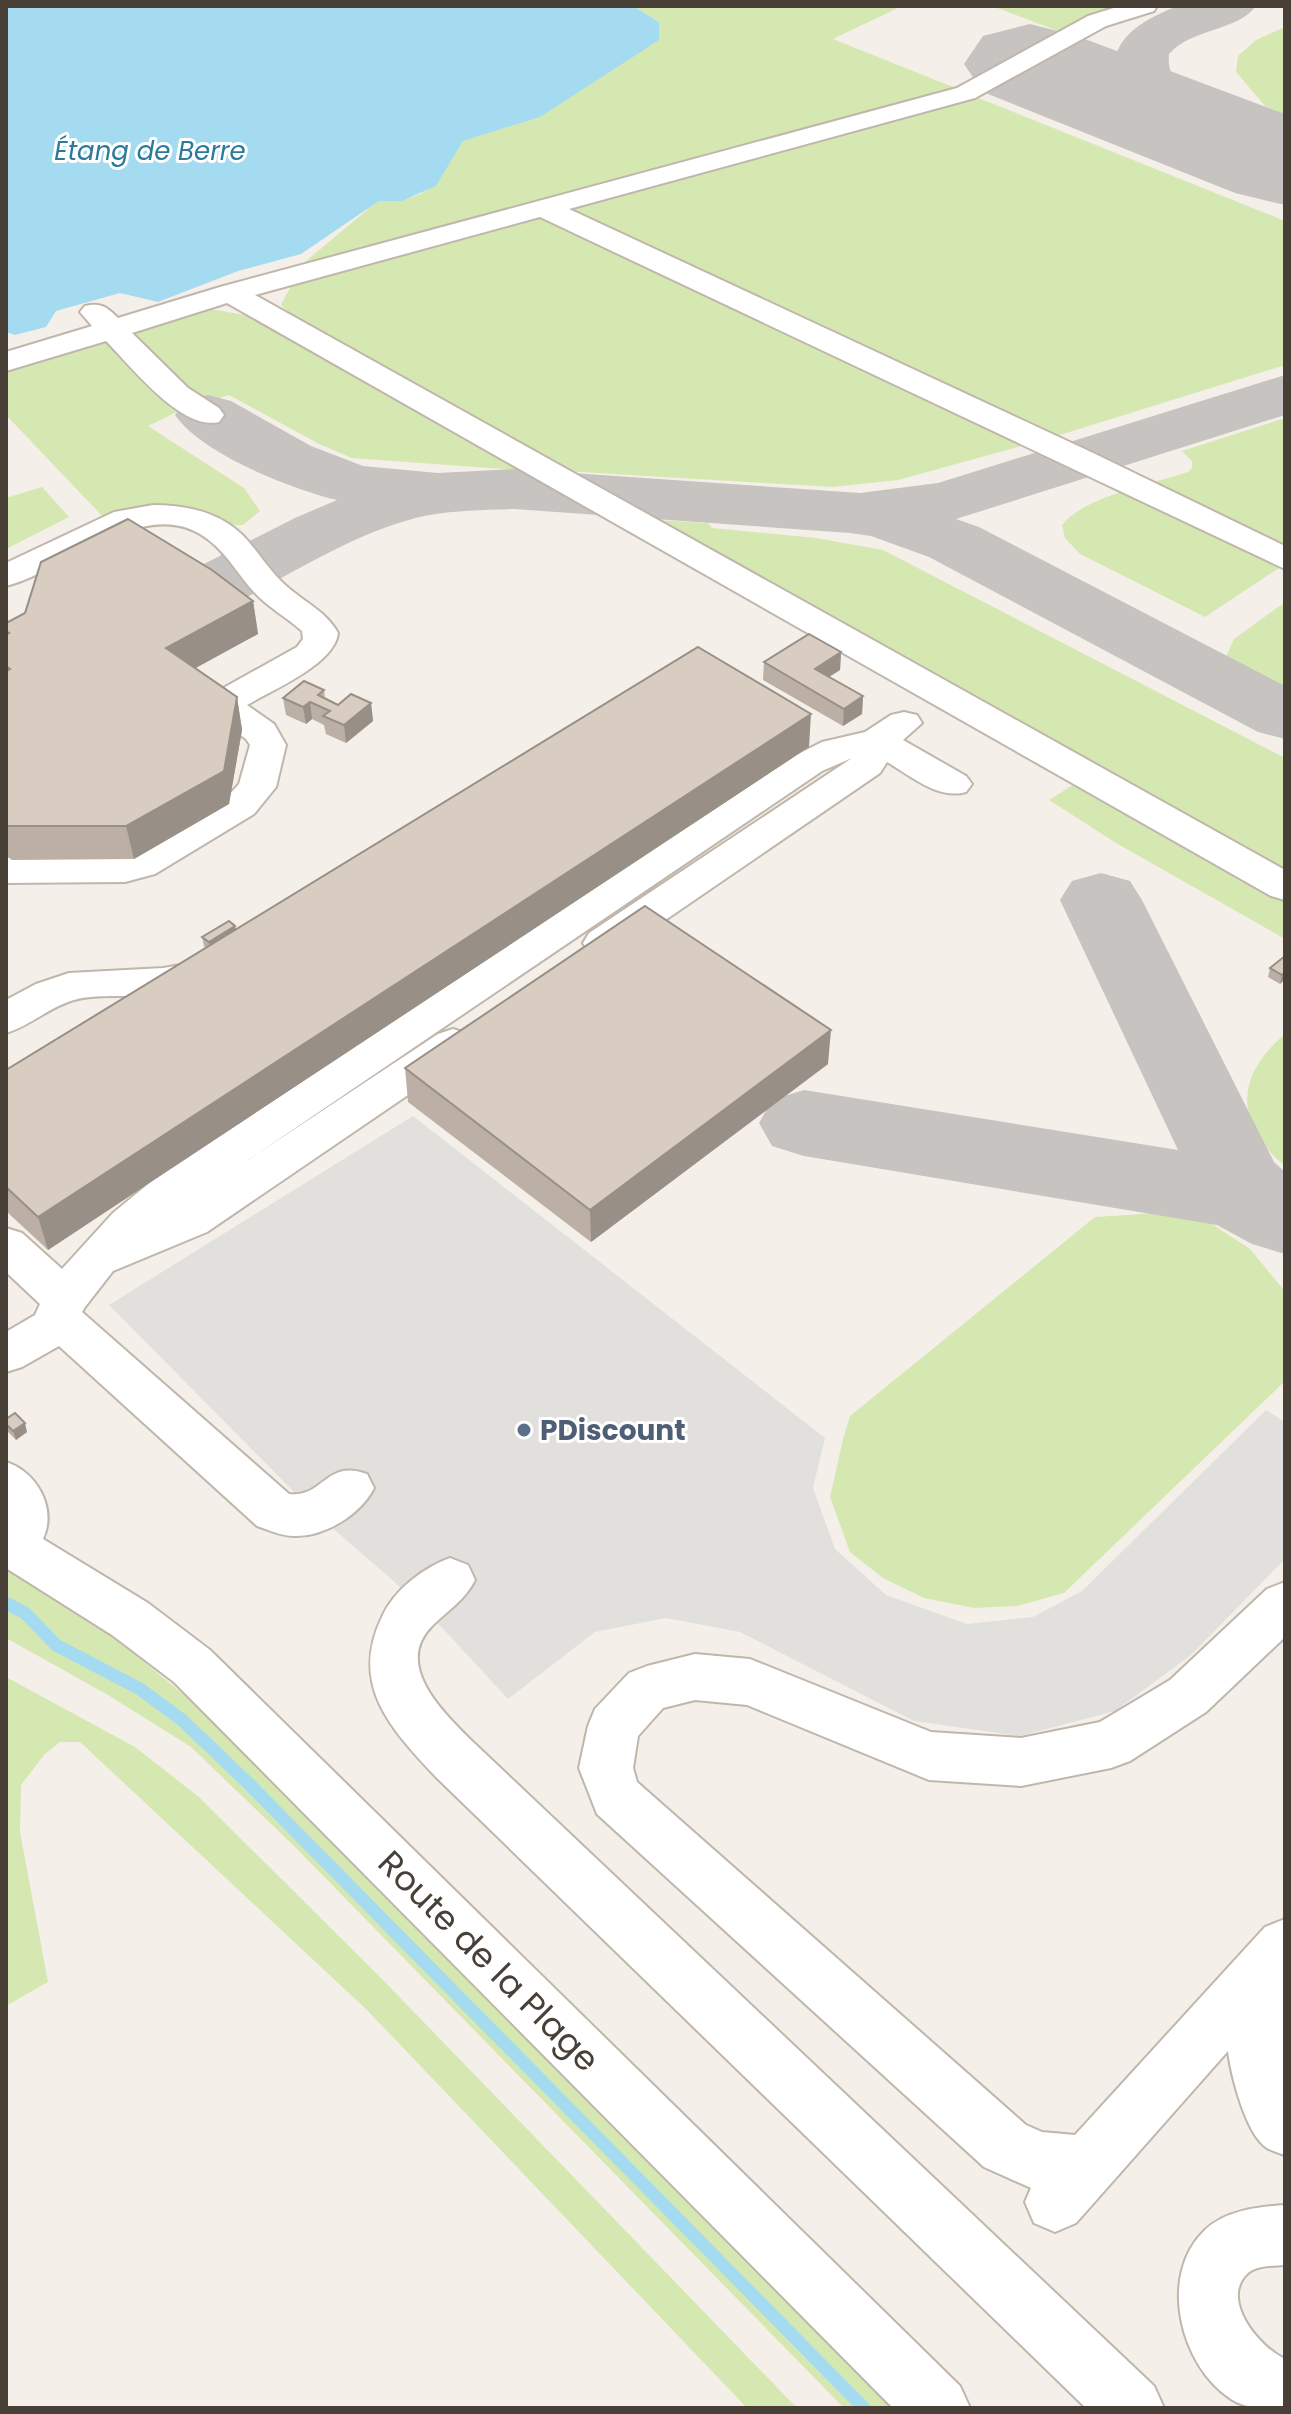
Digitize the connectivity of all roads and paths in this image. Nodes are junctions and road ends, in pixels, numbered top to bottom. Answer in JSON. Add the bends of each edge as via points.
{"nodes":[{"id":1,"x":1145,"y":6,"type":"edge"},
{"id":2,"x":543,"y":208,"type":"junction"},
{"id":3,"x":230,"y":293,"type":"junction"},
{"id":4,"x":89,"y":305,"type":"dead end"},
{"id":5,"x":113,"y":328,"type":"junction"},
{"id":6,"x":6,"y":362,"type":"edge"},
{"id":7,"x":208,"y":415,"type":"dead end"},
{"id":8,"x":1285,"y":559,"type":"edge"},
{"id":9,"x":6,"y":576,"type":"edge"},
{"id":10,"x":925,"y":685,"type":"junction"},
{"id":11,"x":957,"y":703,"type":"junction"},
{"id":12,"x":890,"y":732,"type":"junction"},
{"id":13,"x":953,"y":784,"type":"dead end"},
{"id":14,"x":6,"y":870,"type":"edge"},
{"id":15,"x":1285,"y":887,"type":"edge"},
{"id":16,"x":240,"y":948,"type":"edge"},
{"id":17,"x":6,"y":1019,"type":"edge"},
{"id":18,"x":6,"y":1245,"type":"edge"},
{"id":19,"x":62,"y":1308,"type":"junction"},
{"id":20,"x":6,"y":1354,"type":"edge"},
{"id":21,"x":6,"y":1482,"type":"edge"},
{"id":22,"x":350,"y":1488,"type":"dead end"},
{"id":23,"x":10,"y":1543,"type":"edge"},
{"id":24,"x":450,"y":1580,"type":"dead end"},
{"id":25,"x":1285,"y":1604,"type":"edge"},
{"id":26,"x":1272,"y":1962,"type":"edge"},
{"id":27,"x":1285,"y":2126,"type":"edge"},
{"id":28,"x":1285,"y":2235,"type":"edge"},
{"id":29,"x":1285,"y":2391,"type":"edge"},
{"id":30,"x":938,"y":2408,"type":"edge"},
{"id":31,"x":1132,"y":2408,"type":"edge"}],
"edges":[{"from":1,"to":2,"type":"street","via":[[1097,21],[966,93]]},
{"from":2,"to":3,"type":"street"},
{"from":2,"to":8,"type":"street"},
{"from":3,"to":5,"type":"street"},
{"from":3,"to":10,"type":"street"},
{"from":4,"to":5,"type":"street"},
{"from":5,"to":6,"type":"street"},
{"from":5,"to":7,"type":"street","via":[[177,395]]},
{"from":9,"to":14,"type":"street","via":[[126,519],[172,514],[229,540],[271,590],[321,634],[309,654],[222,704],[261,732],[268,745],[257,787],[241,805],[141,865]]},
{"from":10,"to":11,"type":"street"},
{"from":10,"to":12,"type":"street","via":[[909,699]]},
{"from":11,"to":12,"type":"street"},
{"from":11,"to":15,"type":"street"},
{"from":12,"to":13,"type":"street"},
{"from":12,"to":19,"type":"street","via":[[867,765],[850,777],[191,1220],[98,1259]]},
{"from":16,"to":17,"type":"street","via":[[178,980],[56,990]]},
{"from":18,"to":19,"type":"street"},
{"from":19,"to":20,"type":"street","via":[[42,1335]]},
{"from":19,"to":22,"type":"street","via":[[274,1511],[301,1517]]},
{"from":21,"to":23,"type":"street","name":"Route de la Plage","via":[[25,1510],[24,1527]]},
{"from":23,"to":30,"type":"street","name":"Route de la Plage","via":[[130,1619],[192,1666]]},
{"from":24,"to":31,"type":"street","via":[[406,1619],[399,1637],[395,1676],[411,1712]]},
{"from":25,"to":26,"type":"street","via":[[1188,1696],[1111,1744],[1021,1762],[929,1756],[750,1682],[695,1677],[647,1689],[614,1726],[606,1768],[616,1797],[1005,2146],[1070,2184]]},
{"from":26,"to":27,"type":"street","via":[[1254,2032],[1263,2085]]},
{"from":28,"to":29,"type":"street","via":[[1245,2239],[1226,2252],[1213,2272],[1208,2297],[1223,2349],[1242,2371]]}]}
